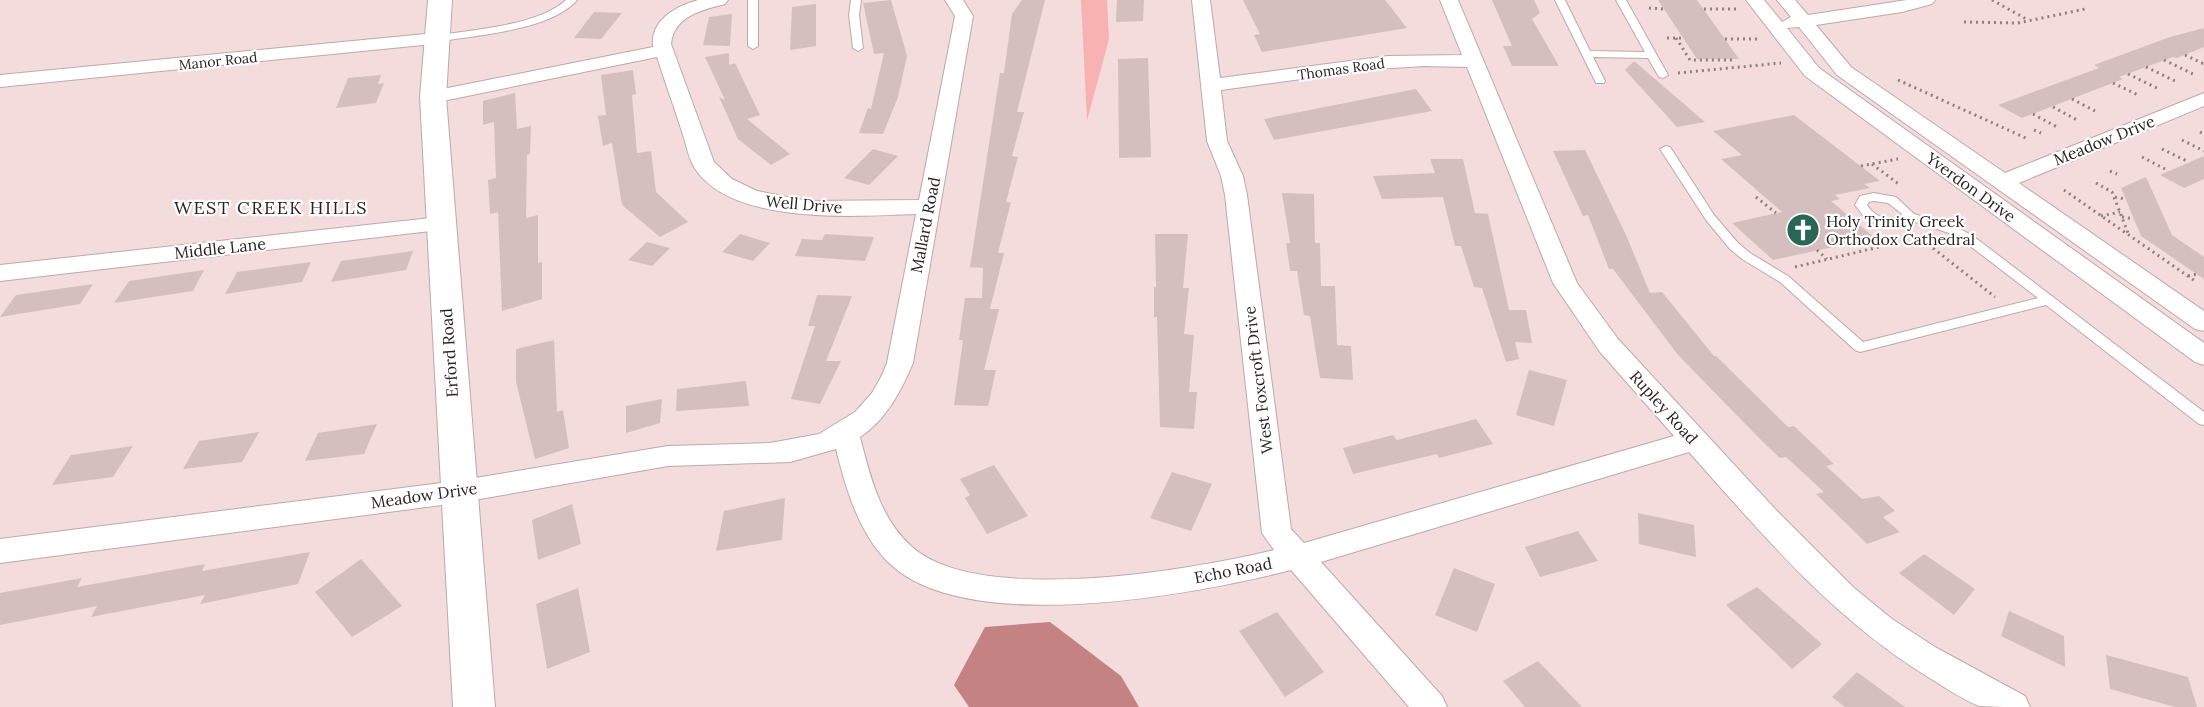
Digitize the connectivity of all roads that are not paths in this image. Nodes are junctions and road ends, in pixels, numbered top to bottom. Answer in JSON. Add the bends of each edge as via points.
{"nodes":[{"id":1,"x":440,"y":0,"type":"edge"},
{"id":2,"x":572,"y":0,"type":"edge"},
{"id":3,"x":718,"y":0,"type":"edge"},
{"id":4,"x":753,"y":0,"type":"edge"},
{"id":5,"x":856,"y":0,"type":"edge"},
{"id":6,"x":954,"y":0,"type":"edge"},
{"id":7,"x":1201,"y":0,"type":"edge"},
{"id":8,"x":1449,"y":0,"type":"edge"},
{"id":9,"x":1560,"y":0,"type":"edge"},
{"id":10,"x":1621,"y":0,"type":"edge"},
{"id":11,"x":1786,"y":0,"type":"edge"},
{"id":12,"x":1926,"y":0,"type":"edge"},
{"id":13,"x":1748,"y":4,"type":"edge"},
{"id":14,"x":1803,"y":22,"type":"junction"},
{"id":15,"x":1769,"y":33,"type":"junction"},
{"id":16,"x":436,"y":39,"type":"junction"},
{"id":17,"x":753,"y":46,"type":"dead end"},
{"id":18,"x":858,"y":48,"type":"dead end"},
{"id":19,"x":665,"y":50,"type":"junction"},
{"id":20,"x":1587,"y":54,"type":"junction"},
{"id":21,"x":1651,"y":55,"type":"junction"},
{"id":22,"x":1473,"y":61,"type":"junction"},
{"id":23,"x":1664,"y":75,"type":"road end"},
{"id":24,"x":0,"y":81,"type":"edge"},
{"id":25,"x":1600,"y":81,"type":"dead end"},
{"id":26,"x":1210,"y":86,"type":"junction"},
{"id":27,"x":433,"y":97,"type":"junction"},
{"id":28,"x":2204,"y":99,"type":"edge"},
{"id":29,"x":1666,"y":149,"type":"dead end"},
{"id":30,"x":2003,"y":182,"type":"junction"},
{"id":31,"x":928,"y":207,"type":"junction"},
{"id":32,"x":1908,"y":216,"type":"dead end"},
{"id":33,"x":440,"y":224,"type":"junction"},
{"id":34,"x":0,"y":273,"type":"edge"},
{"id":35,"x":2049,"y":300,"type":"junction"},
{"id":36,"x":2204,"y":323,"type":"edge"},
{"id":37,"x":2204,"y":356,"type":"edge"},
{"id":38,"x":2204,"y":420,"type":"edge"},
{"id":39,"x":845,"y":432,"type":"junction"},
{"id":40,"x":1694,"y":440,"type":"junction"},
{"id":41,"x":458,"y":492,"type":"junction"},
{"id":42,"x":0,"y":551,"type":"edge"},
{"id":43,"x":1297,"y":556,"type":"junction"},
{"id":44,"x":474,"y":707,"type":"edge"},
{"id":45,"x":1430,"y":707,"type":"edge"},
{"id":46,"x":2013,"y":707,"type":"edge"}],
"edges":[{"from":1,"to":16,"type":"street","name":"Erford Road"},
{"from":2,"to":16,"type":"lane","via":[[564,9],[545,18]]},
{"from":3,"to":19,"type":"street","via":[[690,8],[672,19],[662,36]]},
{"from":4,"to":17,"type":"lane"},
{"from":5,"to":18,"type":"lane"},
{"from":6,"to":31,"type":"street","name":"Mallard Road","via":[[964,16]]},
{"from":7,"to":26,"type":"street","name":"West Foxcroft Drive"},
{"from":8,"to":22,"type":"street","name":"Rupley Road"},
{"from":9,"to":20,"type":"lane"},
{"from":10,"to":21,"type":"lane"},
{"from":11,"to":14,"type":"street","name":"Yverdon Drive"},
{"from":12,"to":14,"type":"street"},
{"from":13,"to":15,"type":"street","name":"Yverdon Drive"},
{"from":14,"to":15,"type":"street"},
{"from":14,"to":30,"type":"street","name":"Yverdon Drive","via":[[1844,71]]},
{"from":15,"to":37,"type":"street","name":"Yverdon Drive","via":[[1812,72]]},
{"from":16,"to":24,"type":"street","name":"Manor Road"},
{"from":16,"to":27,"type":"street","name":"Erford Road"},
{"from":19,"to":27,"type":"street"},
{"from":19,"to":31,"type":"street","name":"Well Drive","via":[[705,165],[724,186],[781,204]]},
{"from":20,"to":21,"type":"lane"},
{"from":20,"to":25,"type":"lane"},
{"from":21,"to":23,"type":"lane"},
{"from":22,"to":26,"type":"street","name":"Thomas Road","via":[[1407,60]]},
{"from":22,"to":40,"type":"street","name":"Rupley Road","via":[[1565,283],[1580,309]]},
{"from":26,"to":43,"type":"street","name":"West Foxcroft Drive","via":[[1217,141],[1236,195],[1277,532]]},
{"from":27,"to":33,"type":"street","name":"Erford Road"},
{"from":28,"to":30,"type":"street","name":"Meadow Drive"},
{"from":29,"to":35,"type":"lane","via":[[1710,217],[1734,246],[1784,279],[1860,347]]},
{"from":30,"to":36,"type":"street","name":"Yverdon Drive"},
{"from":31,"to":39,"type":"street","name":"Mallard Road","via":[[900,363],[882,400]]},
{"from":32,"to":35,"type":"lane","via":[[1961,234]]},
{"from":33,"to":34,"type":"street","name":"Middle Lane"},
{"from":33,"to":41,"type":"street","name":"Erford Road"},
{"from":35,"to":38,"type":"lane"},
{"from":39,"to":41,"type":"street","name":"Meadow Drive","via":[[809,447],[778,452],[671,456]]},
{"from":39,"to":43,"type":"street","name":"Echo Road","via":[[883,535],[899,555],[921,570],[951,581],[1017,591],[1082,591],[1153,585]]},
{"from":40,"to":43,"type":"street","name":"Echo Road"},
{"from":40,"to":46,"type":"street","name":"Rupley Road","via":[[1842,597],[1910,648]]},
{"from":41,"to":42,"type":"street","name":"Meadow Drive"},
{"from":41,"to":44,"type":"street","name":"Erford Road"},
{"from":43,"to":45,"type":"street","name":"West Foxcroft Drive"}]}
